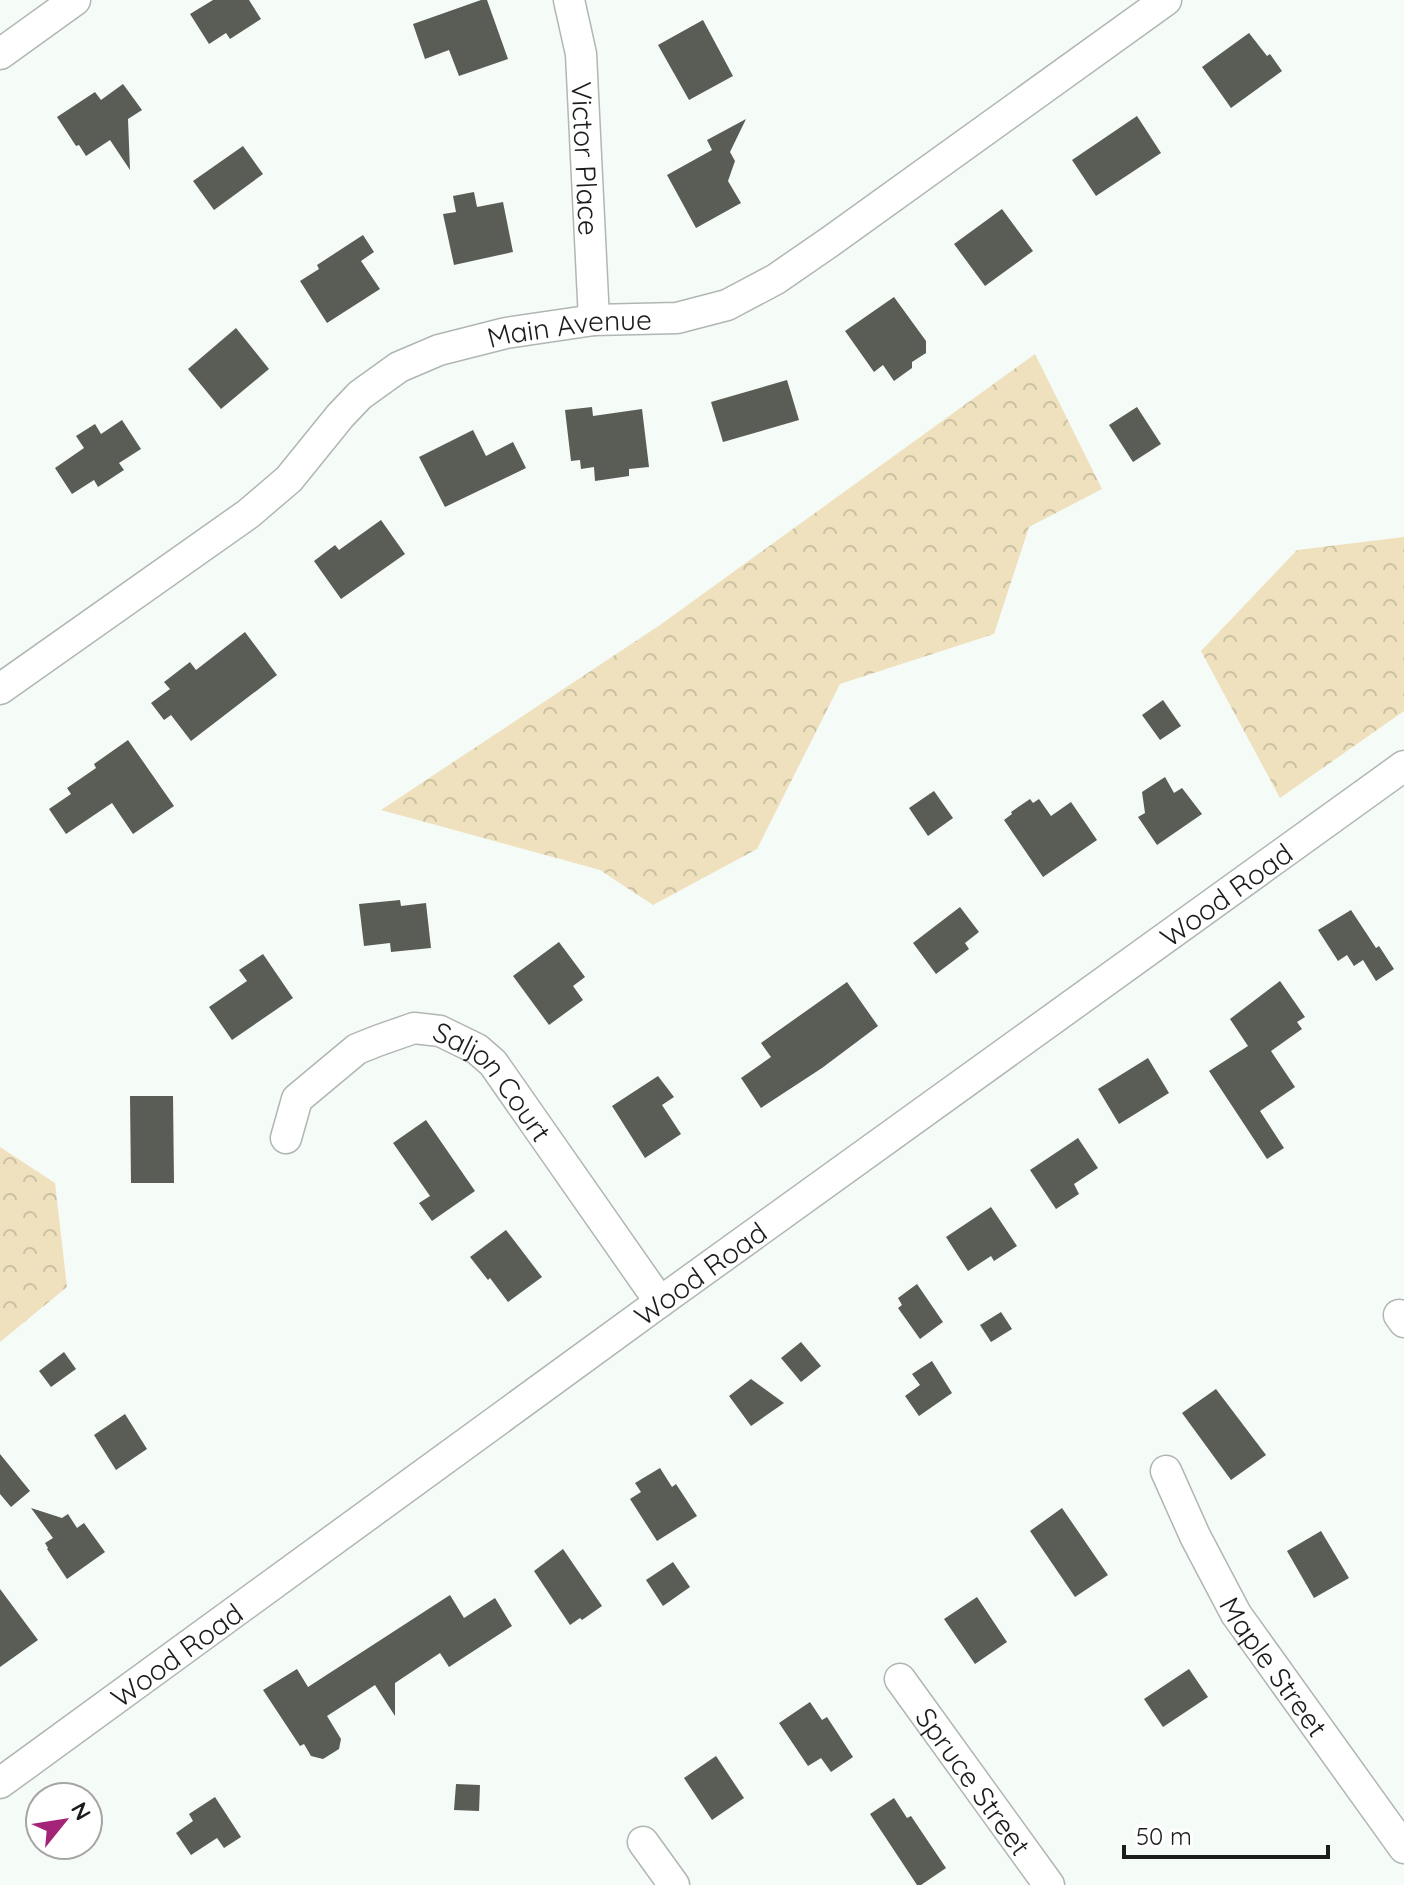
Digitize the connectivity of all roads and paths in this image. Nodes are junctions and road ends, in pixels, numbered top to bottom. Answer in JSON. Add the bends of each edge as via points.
{"nodes":[{"id":1,"x":75,"y":0,"type":"edge"},
{"id":2,"x":569,"y":0,"type":"edge"},
{"id":3,"x":1166,"y":0,"type":"edge"},
{"id":4,"x":0,"y":54,"type":"edge"},
{"id":5,"x":594,"y":320,"type":"junction"},
{"id":6,"x":0,"y":689,"type":"edge"},
{"id":7,"x":1404,"y":766,"type":"edge"},
{"id":8,"x":286,"y":1138,"type":"dead end"},
{"id":9,"x":660,"y":1302,"type":"junction"},
{"id":10,"x":1166,"y":1471,"type":"dead end"},
{"id":11,"x":900,"y":1679,"type":"dead end"},
{"id":12,"x":0,"y":1783,"type":"edge"},
{"id":13,"x":643,"y":1842,"type":"dead end"},
{"id":14,"x":1404,"y":1848,"type":"edge"},
{"id":15,"x":674,"y":1885,"type":"edge"},
{"id":16,"x":1049,"y":1885,"type":"edge"}],
"edges":[{"from":1,"to":4,"type":"street"},
{"from":2,"to":5,"type":"street","name":"Victor Place","via":[[581,54]]},
{"from":3,"to":5,"type":"street","name":"Main Avenue","via":[[776,279],[727,305],[677,318]]},
{"from":5,"to":6,"type":"street","name":"Main Avenue","via":[[473,340],[399,367],[360,395],[266,500]]},
{"from":7,"to":9,"type":"street","name":"Wood Road"},
{"from":8,"to":9,"type":"street","name":"Saljon Court","via":[[297,1099],[357,1049],[414,1028],[440,1031],[493,1063]]},
{"from":9,"to":12,"type":"street","name":"Wood Road"},
{"from":10,"to":14,"type":"street","name":"Maple Street","via":[[1236,1614]]},
{"from":11,"to":16,"type":"street","name":"Spruce Street"},
{"from":13,"to":15,"type":"street"}]}
